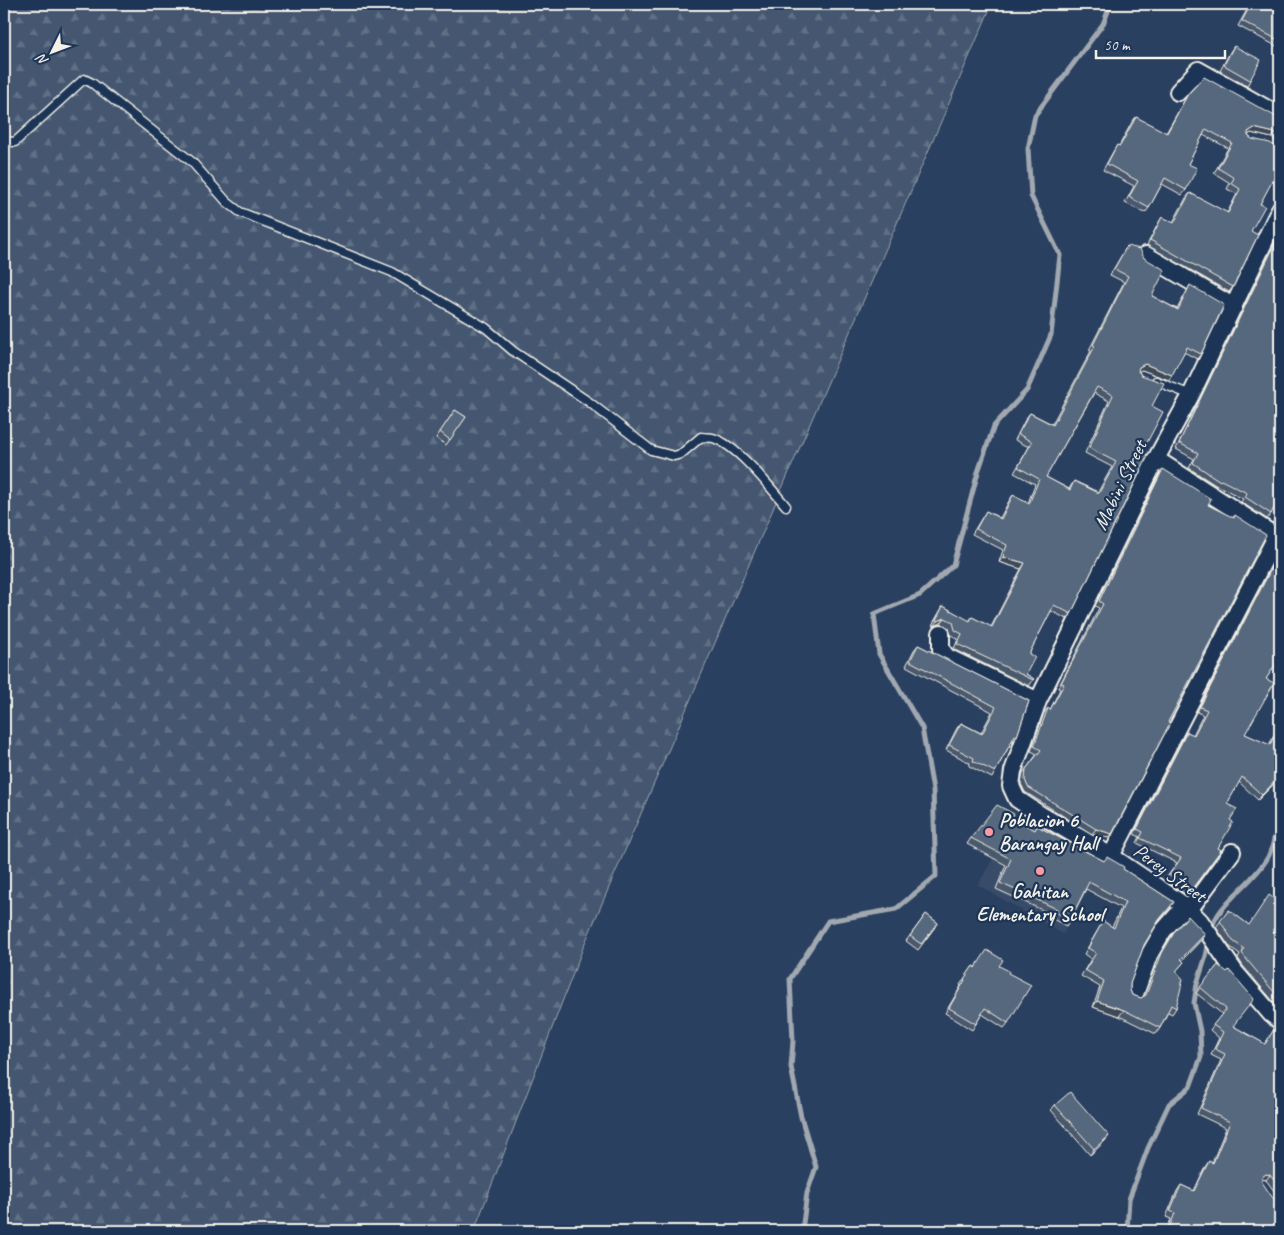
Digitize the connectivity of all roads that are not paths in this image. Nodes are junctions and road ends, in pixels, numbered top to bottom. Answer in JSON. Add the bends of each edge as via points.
{"nodes":[{"id":1,"x":1178,"y":92,"type":"dead end"},
{"id":2,"x":1280,"y":116,"type":"edge"},
{"id":3,"x":4,"y":141,"type":"edge"},
{"id":4,"x":1279,"y":213,"type":"edge"},
{"id":5,"x":1146,"y":255,"type":"dead end"},
{"id":6,"x":1234,"y":307,"type":"junction"},
{"id":7,"x":1149,"y":378,"type":"edge"},
{"id":8,"x":1191,"y":395,"type":"junction"},
{"id":9,"x":1156,"y":459,"type":"junction"},
{"id":10,"x":786,"y":506,"type":"dead end"},
{"id":11,"x":1279,"y":535,"type":"edge"},
{"id":12,"x":941,"y":633,"type":"dead end"},
{"id":13,"x":1038,"y":701,"type":"junction"},
{"id":14,"x":1011,"y":786,"type":"joint"},
{"id":15,"x":1232,"y":852,"type":"dead end"},
{"id":16,"x":1111,"y":856,"type":"junction"},
{"id":17,"x":1191,"y":912,"type":"junction"},
{"id":18,"x":1135,"y":994,"type":"edge"},
{"id":19,"x":1280,"y":1021,"type":"edge"}],
"edges":[{"from":1,"to":2,"type":"street","via":[[1198,70]]},
{"from":3,"to":10,"type":"lane","via":[[15,142],[84,79],[192,162],[222,197],[240,212],[392,272],[486,328],[651,450],[674,456],[701,438],[713,438],[728,445]]},
{"from":4,"to":6,"type":"street","name":"Mabini Street"},
{"from":5,"to":6,"type":"street"},
{"from":6,"to":8,"type":"street","name":"Mabini Street"},
{"from":7,"to":8,"type":"lane"},
{"from":8,"to":9,"type":"street","name":"Mabini Street"},
{"from":9,"to":11,"type":"street"},
{"from":9,"to":13,"type":"street","name":"Mabini Street"},
{"from":11,"to":16,"type":"street"},
{"from":12,"to":13,"type":"street","via":[[941,649],[947,657]]},
{"from":13,"to":14,"type":"street","name":"Mabini Street","via":[[1013,771]]},
{"from":14,"to":16,"type":"street","name":"Perey Street","via":[[1017,799]]},
{"from":15,"to":17,"type":"street"},
{"from":16,"to":17,"type":"street","name":"Perey Street"},
{"from":17,"to":18,"type":"street","via":[[1163,931],[1149,954]]},
{"from":17,"to":19,"type":"street","name":"Perey Street","via":[[1235,972],[1270,1014]]}]}
